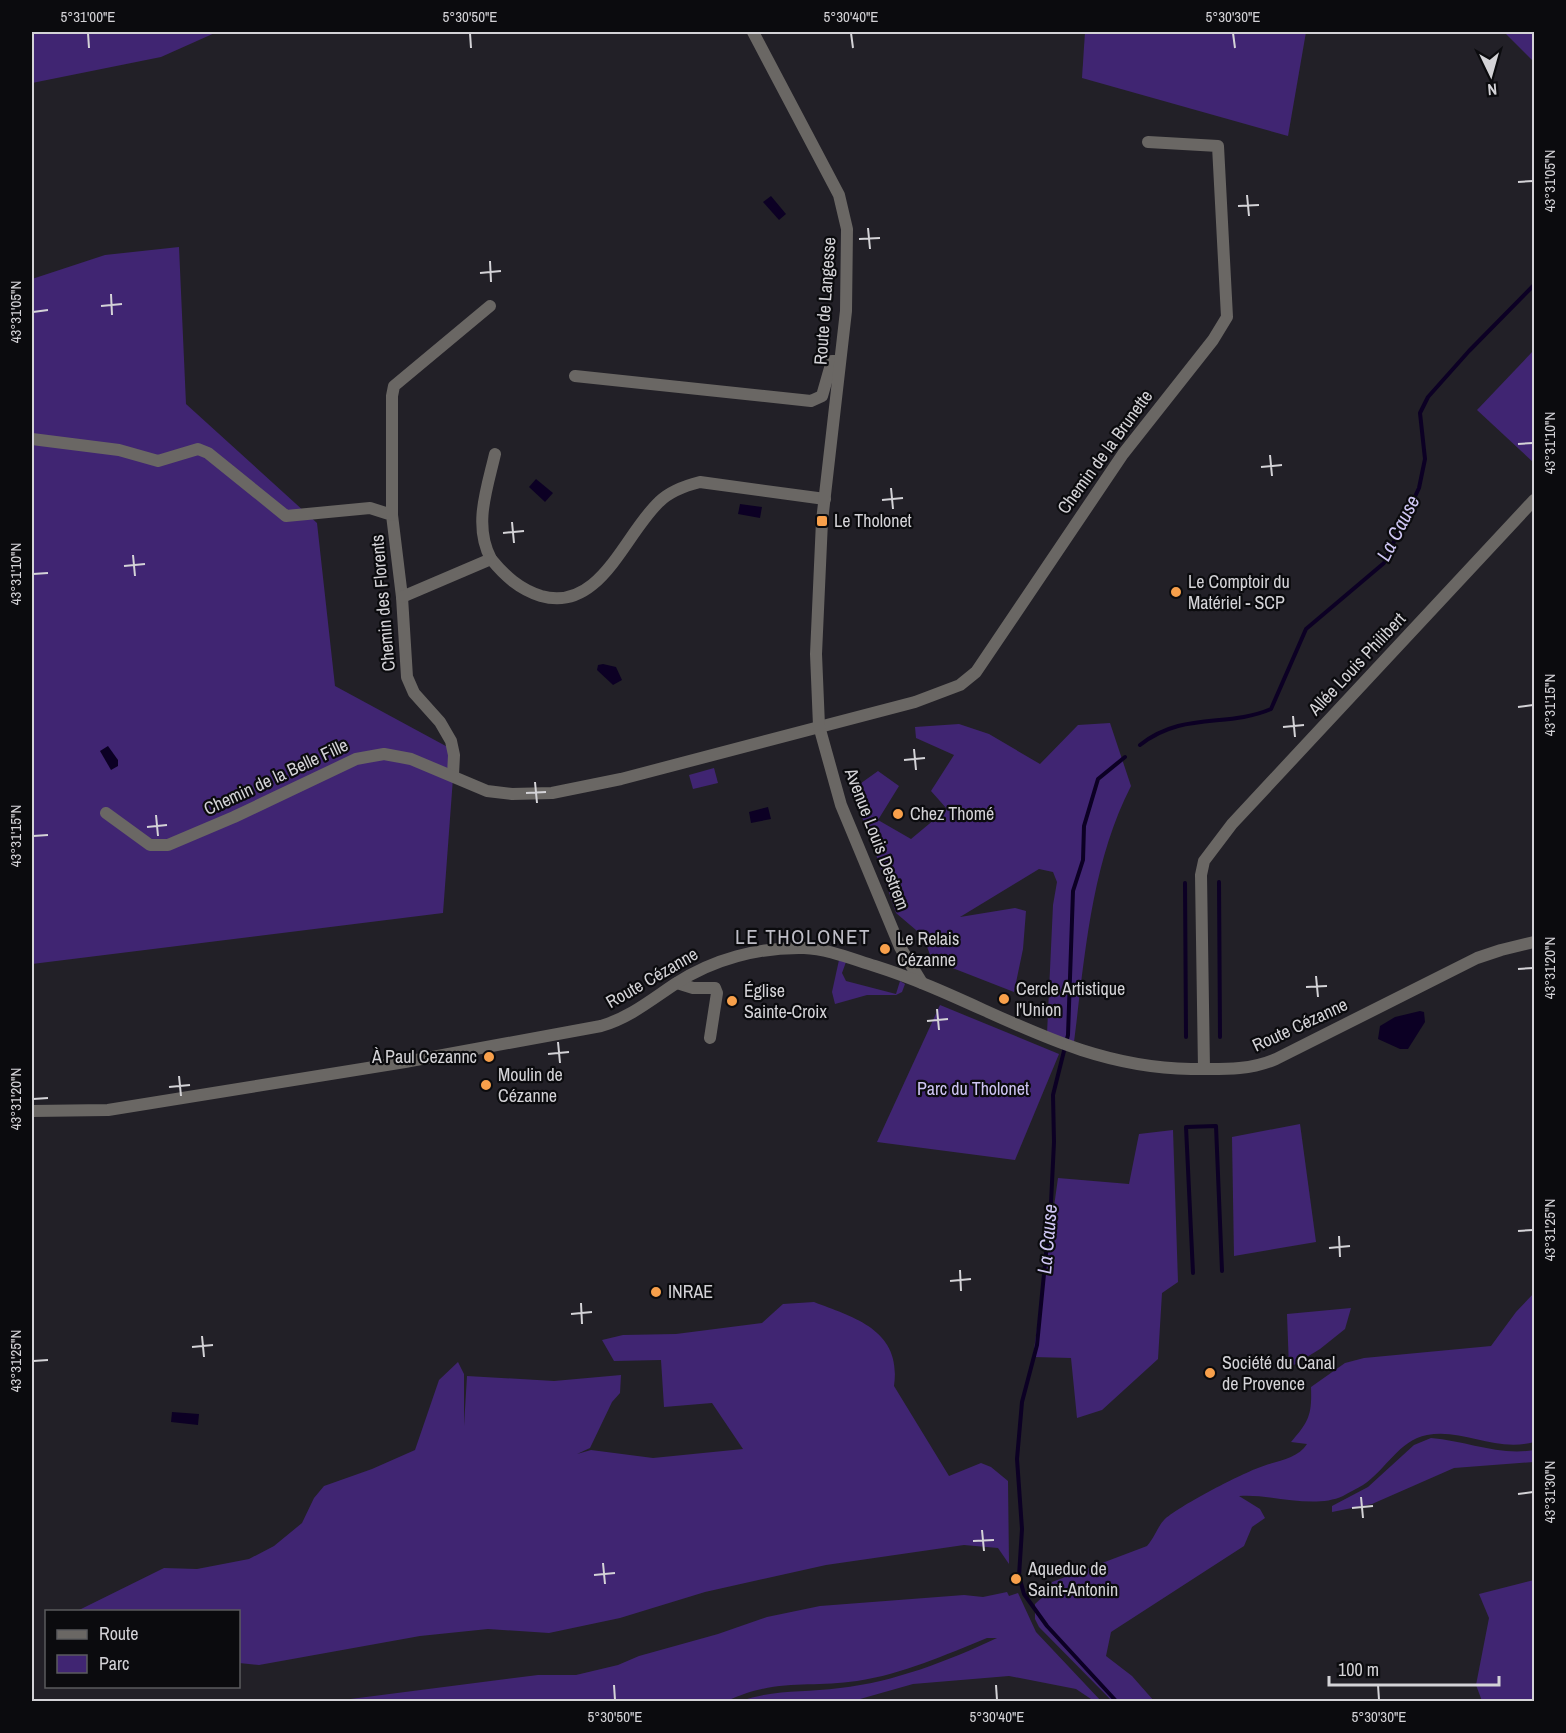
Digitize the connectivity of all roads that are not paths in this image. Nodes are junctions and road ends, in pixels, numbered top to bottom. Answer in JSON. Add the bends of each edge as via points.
{"nodes":[{"id":1,"x":753,"y":32,"type":"edge"},
{"id":2,"x":1148,"y":142,"type":"dead end"},
{"id":3,"x":490,"y":306,"type":"dead end"},
{"id":4,"x":840,"y":361,"type":"junction"},
{"id":5,"x":575,"y":376,"type":"dead end"},
{"id":6,"x":32,"y":439,"type":"edge"},
{"id":7,"x":495,"y":454,"type":"dead end"},
{"id":8,"x":825,"y":499,"type":"junction"},
{"id":9,"x":1534,"y":500,"type":"edge"},
{"id":10,"x":392,"y":515,"type":"junction"},
{"id":11,"x":822,"y":521,"type":"joint"},
{"id":12,"x":491,"y":559,"type":"junction"},
{"id":13,"x":402,"y":597,"type":"junction"},
{"id":14,"x":819,"y":726,"type":"junction"},
{"id":15,"x":453,"y":775,"type":"junction"},
{"id":16,"x":106,"y":813,"type":"dead end"},
{"id":17,"x":1534,"y":942,"type":"edge"},
{"id":18,"x":677,"y":983,"type":"junction"},
{"id":19,"x":922,"y":983,"type":"junction"},
{"id":20,"x":710,"y":1038,"type":"dead end"},
{"id":21,"x":1204,"y":1069,"type":"junction"},
{"id":22,"x":32,"y":1111,"type":"edge"}],
"edges":[{"from":1,"to":4,"type":"street","name":"Route de Langesse","via":[[829,174],[844,212],[848,256]]},
{"from":2,"to":14,"type":"street","name":"Chemin de la Brunette","via":[[1218,146],[1227,317],[1123,454],[971,677],[915,702]]},
{"from":3,"to":10,"type":"street","via":[[394,386]]},
{"from":4,"to":5,"type":"street","via":[[832,362],[822,396],[811,401]]},
{"from":4,"to":8,"type":"street","name":"Route de Langesse"},
{"from":6,"to":10,"type":"street","name":"Chemin des Florents","via":[[119,450],[158,461],[198,449],[286,516],[370,508]]},
{"from":7,"to":12,"type":"street","via":[[482,523],[485,548]]},
{"from":8,"to":11,"type":"street","name":"Route de Langesse"},
{"from":8,"to":12,"type":"street","via":[[709,483],[681,488],[652,510],[597,582],[567,598],[531,592],[502,574]]},
{"from":9,"to":21,"type":"street","name":"Allée Louis Philibert","via":[[1232,824],[1204,861]]},
{"from":10,"to":13,"type":"street","name":"Chemin des Florents"},
{"from":11,"to":14,"type":"street","name":"Avenue Louis Destrem","via":[[816,668]]},
{"from":12,"to":13,"type":"street"},
{"from":13,"to":15,"type":"street","name":"Chemin des Florents","via":[[410,686],[451,741]]},
{"from":14,"to":15,"type":"street","name":"Chemin de la Belle Fille","via":[[552,793],[500,793]]},
{"from":14,"to":19,"type":"street","name":"Avenue Louis Destrem","via":[[850,829],[900,947]]},
{"from":15,"to":16,"type":"street","name":"Chemin de la Belle Fille","via":[[411,759],[370,755],[234,818],[161,846],[150,845]]},
{"from":17,"to":21,"type":"street","name":"Route Cézanne","via":[[1477,958],[1264,1064],[1243,1069]]},
{"from":18,"to":19,"type":"street","name":"Route Cézanne","via":[[724,959],[803,948],[833,953]]},
{"from":18,"to":20,"type":"street","via":[[715,988]]},
{"from":18,"to":22,"type":"street","name":"Route Cézanne","via":[[621,1019],[601,1026],[118,1108],[67,1113]]},
{"from":19,"to":21,"type":"street","name":"Route Cézanne","via":[[1068,1047],[1148,1067]]}]}
